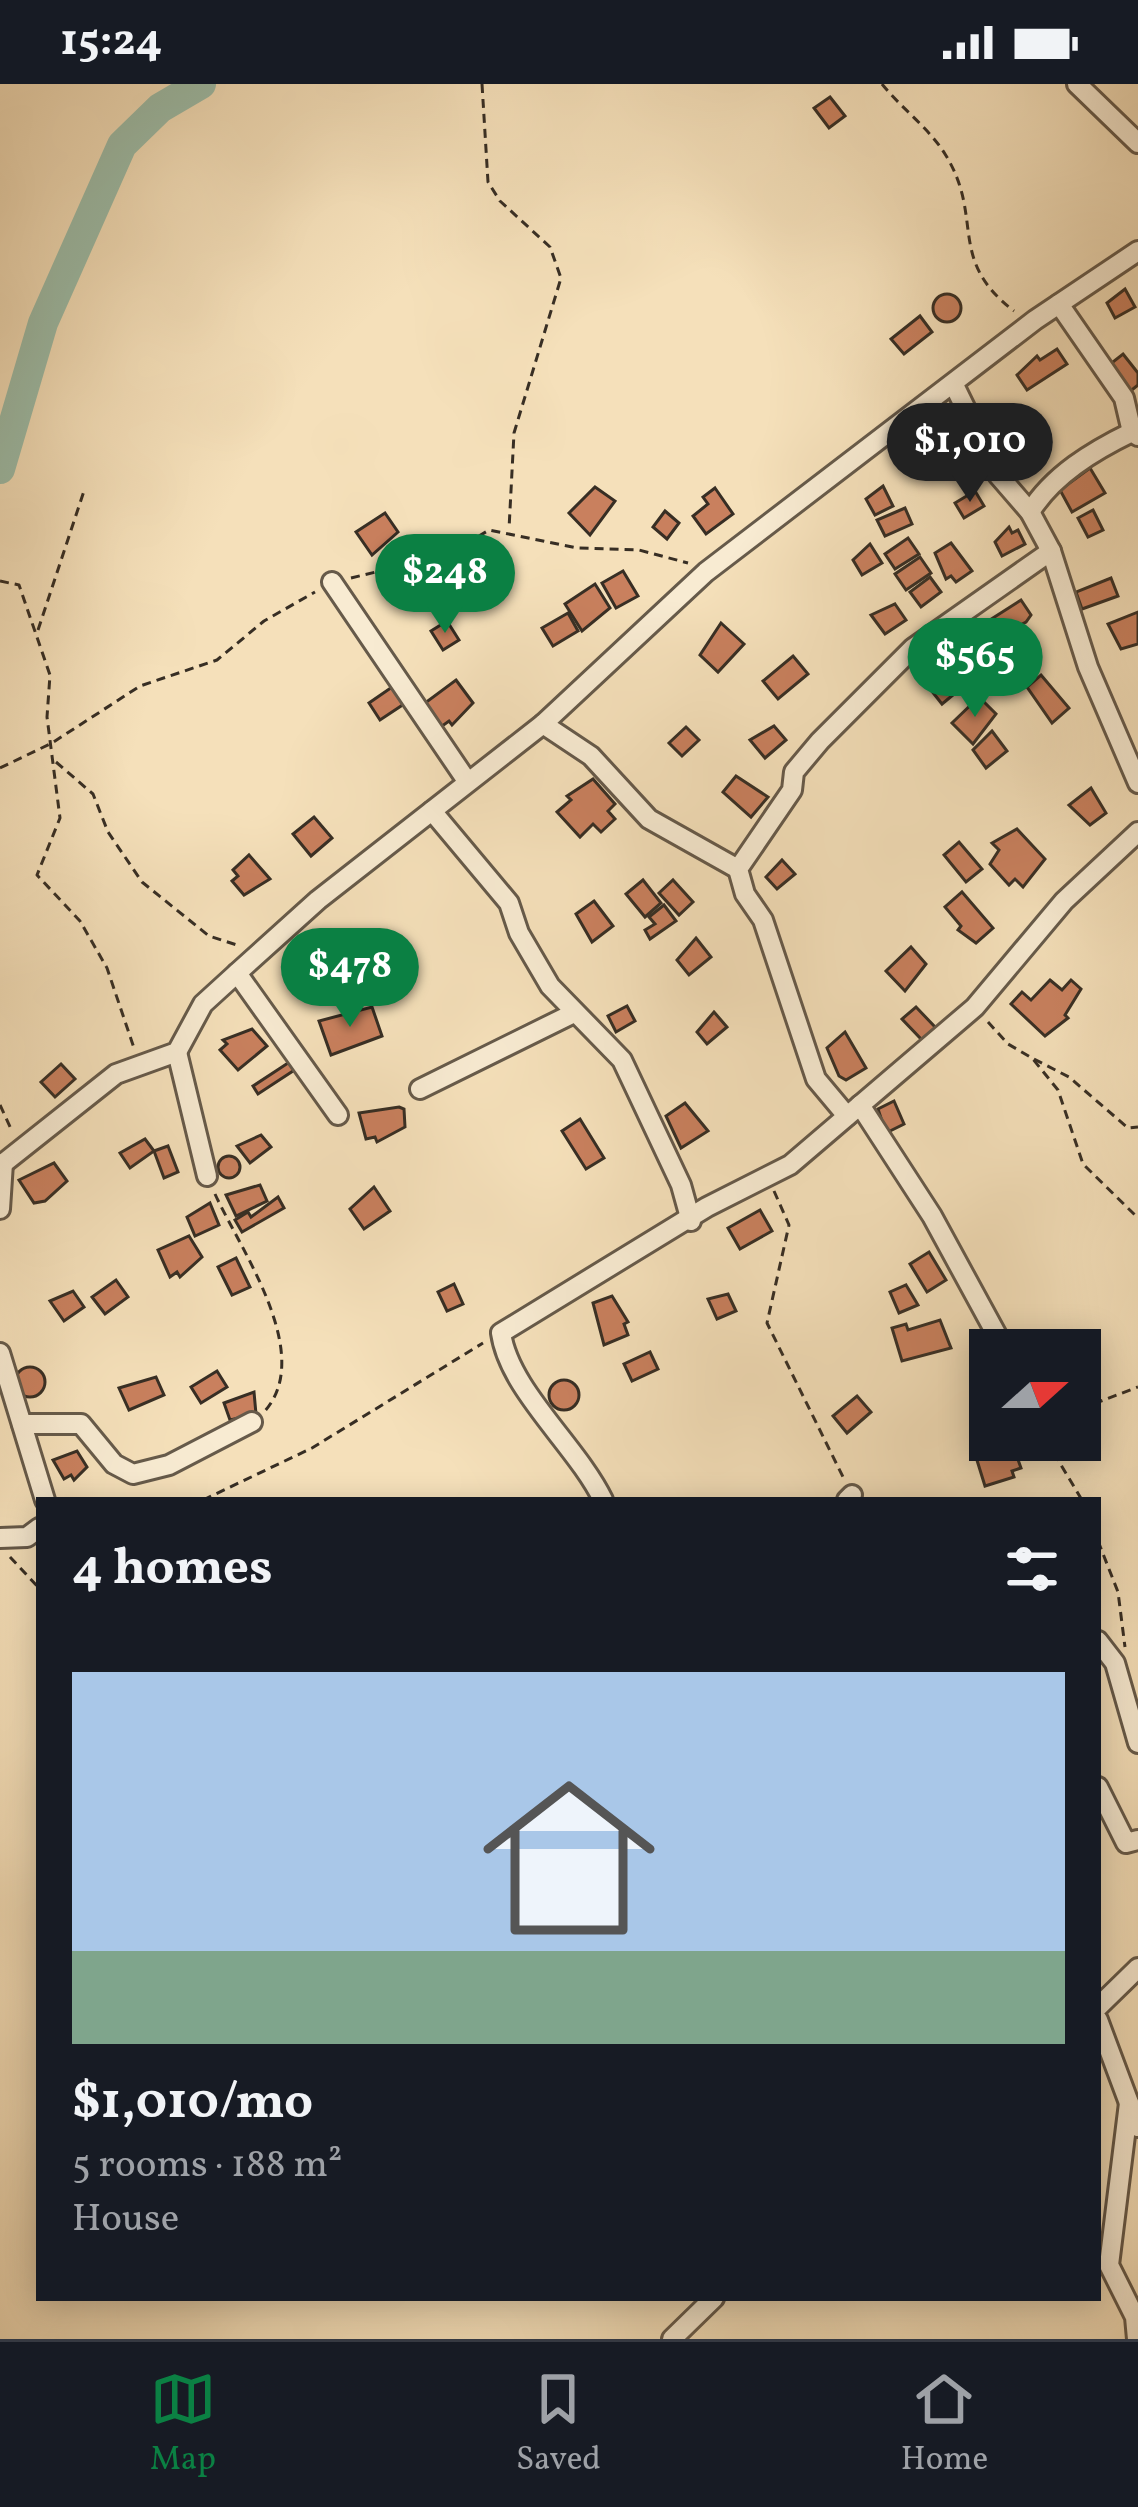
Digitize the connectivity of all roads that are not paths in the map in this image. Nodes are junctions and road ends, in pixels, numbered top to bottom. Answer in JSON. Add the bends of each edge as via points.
{"nodes":[{"id":1,"x":1077,"y":84,"type":"edge"},
{"id":2,"x":1138,"y":143,"type":"edge"},
{"id":3,"x":1138,"y":251,"type":"edge"},
{"id":4,"x":1059,"y":304,"type":"junction"},
{"id":5,"x":954,"y":385,"type":"junction"},
{"id":6,"x":1135,"y":434,"type":"edge"},
{"id":7,"x":1030,"y":512,"type":"junction"},
{"id":8,"x":1051,"y":551,"type":"junction"},
{"id":9,"x":332,"y":582,"type":"dead end"},
{"id":10,"x":543,"y":724,"type":"junction"},
{"id":11,"x":467,"y":781,"type":"junction"},
{"id":12,"x":1138,"y":783,"type":"edge"},
{"id":13,"x":432,"y":811,"type":"junction"},
{"id":14,"x":1138,"y":832,"type":"edge"},
{"id":15,"x":738,"y":869,"type":"junction"},
{"id":16,"x":236,"y":974,"type":"junction"},
{"id":17,"x":574,"y":1013,"type":"junction"},
{"id":18,"x":177,"y":1052,"type":"junction"},
{"id":19,"x":420,"y":1089,"type":"dead end"},
{"id":20,"x":853,"y":1111,"type":"junction"},
{"id":21,"x":338,"y":1114,"type":"dead end"},
{"id":22,"x":2,"y":1165,"type":"edge"},
{"id":23,"x":207,"y":1176,"type":"road end"},
{"id":24,"x":0,"y":1209,"type":"edge"},
{"id":25,"x":691,"y":1221,"type":"junction"},
{"id":26,"x":993,"y":1329,"type":"edge"},
{"id":27,"x":0,"y":1353,"type":"edge"},
{"id":28,"x":252,"y":1422,"type":"road end"},
{"id":29,"x":22,"y":1424,"type":"junction"},
{"id":30,"x":45,"y":1497,"type":"edge"},
{"id":31,"x":602,"y":1497,"type":"edge"},
{"id":32,"x":36,"y":1530,"type":"edge"},
{"id":33,"x":2,"y":1544,"type":"edge"},
{"id":34,"x":1101,"y":1645,"type":"edge"},
{"id":35,"x":1138,"y":1743,"type":"edge"},
{"id":36,"x":1101,"y":1794,"type":"edge"},
{"id":37,"x":1138,"y":1840,"type":"edge"},
{"id":38,"x":1138,"y":1967,"type":"edge"},
{"id":39,"x":1101,"y":2004,"type":"edge"},
{"id":40,"x":1101,"y":2028,"type":"edge"},
{"id":41,"x":1129,"y":2103,"type":"junction"},
{"id":42,"x":1138,"y":2127,"type":"edge"},
{"id":43,"x":711,"y":2301,"type":"edge"},
{"id":44,"x":671,"y":2339,"type":"edge"},
{"id":45,"x":1137,"y":2339,"type":"edge"}],
"edges":[{"from":1,"to":2,"type":"street"},
{"from":3,"to":4,"type":"street"},
{"from":4,"to":5,"type":"street"},
{"from":4,"to":6,"type":"street","via":[[1124,398]]},
{"from":5,"to":7,"type":"street","via":[[998,475]]},
{"from":5,"to":10,"type":"street","via":[[706,572]]},
{"from":6,"to":7,"type":"street","via":[[1046,486]]},
{"from":7,"to":8,"type":"street"},
{"from":8,"to":12,"type":"street","via":[[1088,667]]},
{"from":8,"to":15,"type":"street","via":[[913,648],[820,742]]},
{"from":9,"to":11,"type":"street"},
{"from":10,"to":11,"type":"street"},
{"from":10,"to":15,"type":"street","via":[[591,756],[649,819]]},
{"from":11,"to":13,"type":"street"},
{"from":13,"to":16,"type":"street"},
{"from":13,"to":17,"type":"street","via":[[508,903],[519,934]]},
{"from":14,"to":20,"type":"street","via":[[1064,901],[975,1007]]},
{"from":15,"to":20,"type":"street","via":[[816,1079]]},
{"from":16,"to":18,"type":"street","via":[[203,1004]]},
{"from":16,"to":21,"type":"street"},
{"from":17,"to":19,"type":"street"},
{"from":17,"to":25,"type":"street","via":[[622,1060]]},
{"from":18,"to":22,"type":"street","via":[[116,1074]]},
{"from":18,"to":23,"type":"street"},
{"from":20,"to":25,"type":"street","via":[[768,1178]]},
{"from":20,"to":26,"type":"street","via":[[932,1216]]},
{"from":22,"to":24,"type":"street"},
{"from":25,"to":31,"type":"street","via":[[500,1333],[516,1375]]},
{"from":27,"to":29,"type":"street"},
{"from":28,"to":29,"type":"street","via":[[170,1465],[133,1474],[81,1424]]},
{"from":29,"to":30,"type":"street"},
{"from":32,"to":33,"type":"street"},
{"from":34,"to":35,"type":"street","via":[[1115,1664]]},
{"from":36,"to":37,"type":"street","via":[[1119,1837]]},
{"from":38,"to":39,"type":"street"},
{"from":40,"to":41,"type":"street"},
{"from":41,"to":42,"type":"street"},
{"from":41,"to":45,"type":"street","via":[[1108,2265]]},
{"from":43,"to":44,"type":"street"}]}
